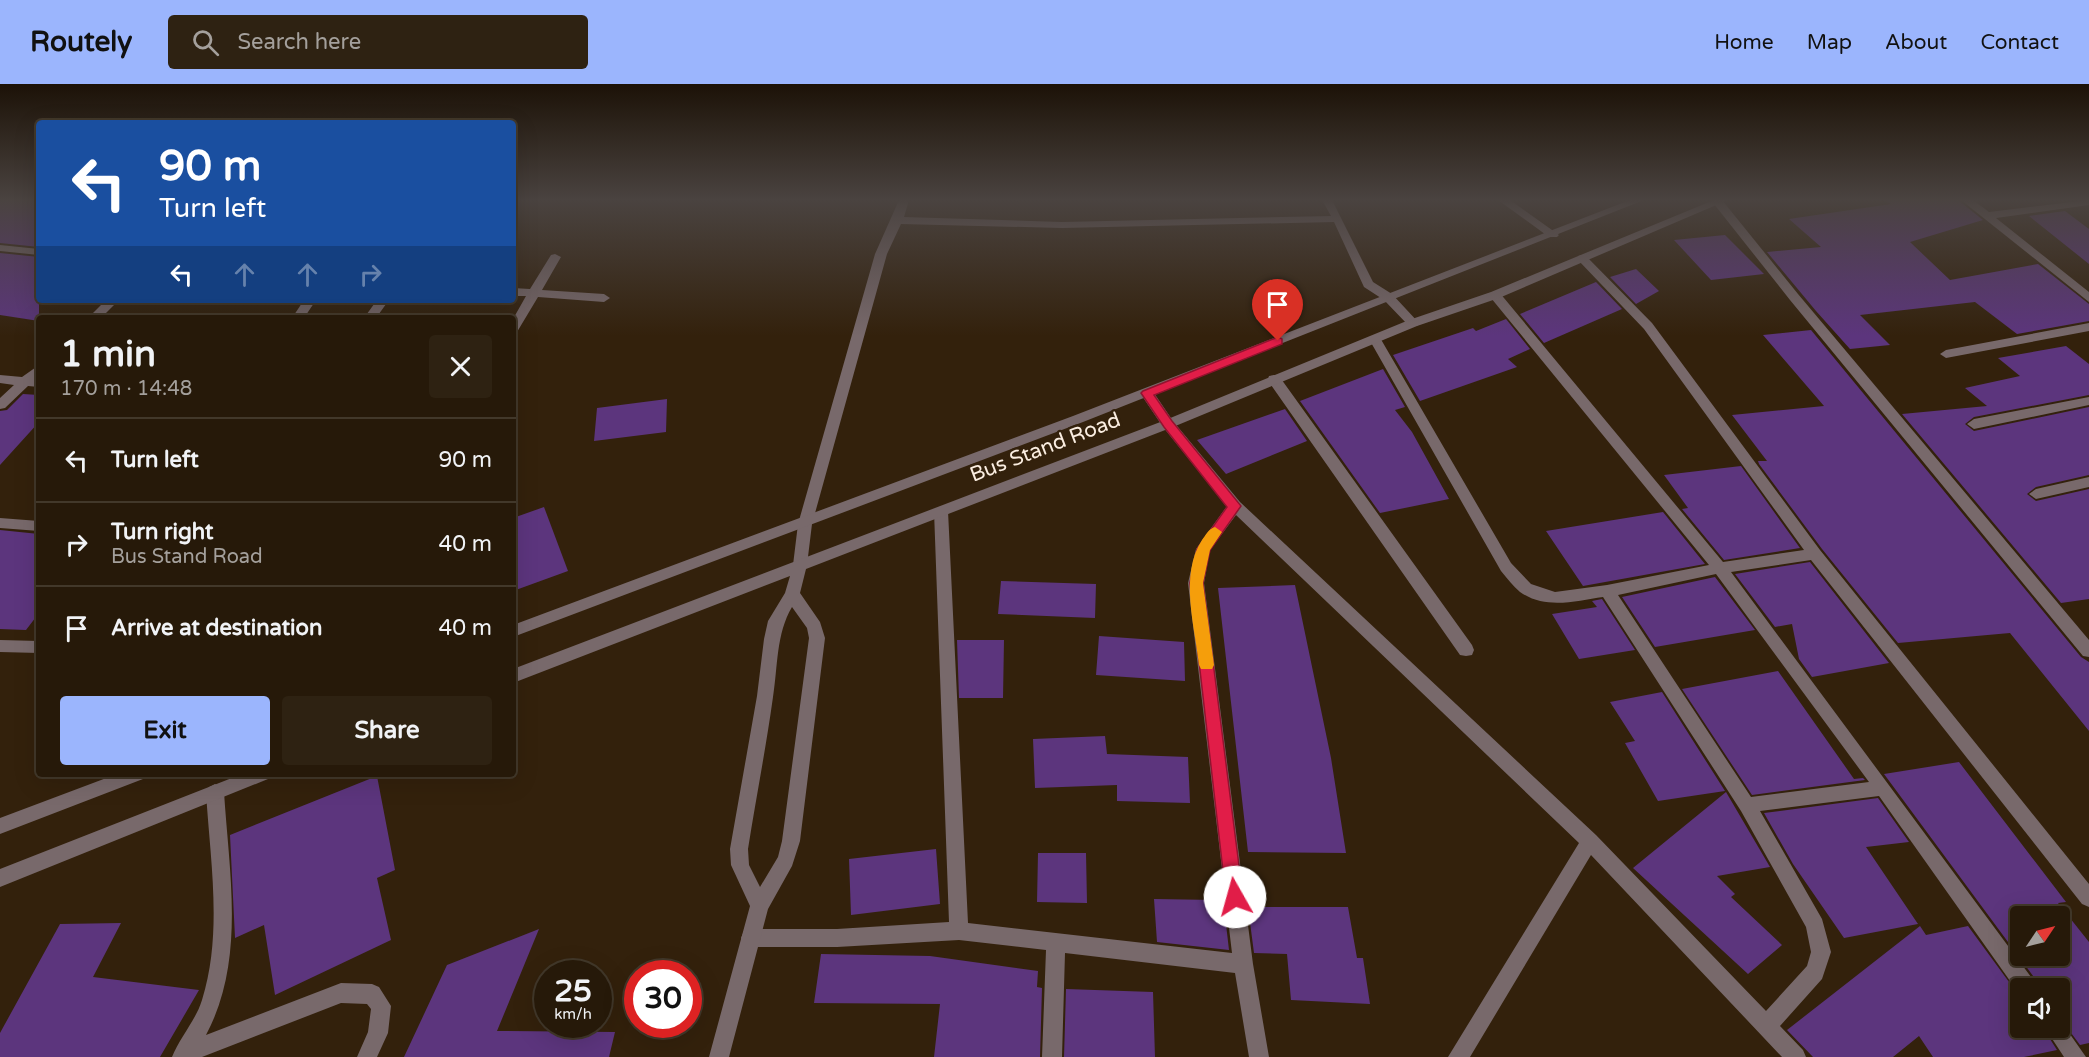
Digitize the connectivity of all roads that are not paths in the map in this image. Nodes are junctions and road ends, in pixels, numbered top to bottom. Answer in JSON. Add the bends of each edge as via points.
{"nodes":[{"id":1,"x":885,"y":245,"type":"edge"},
{"id":2,"x":1350,"y":245,"type":"edge"},
{"id":3,"x":1525,"y":245,"type":"edge"},
{"id":4,"x":1612,"y":245,"type":"edge"},
{"id":5,"x":1755,"y":245,"type":"edge"},
{"id":6,"x":2024,"y":245,"type":"edge"},
{"id":7,"x":0,"y":248,"type":"edge"},
{"id":8,"x":36,"y":252,"type":"edge"},
{"id":9,"x":555,"y":257,"type":"dead end"},
{"id":10,"x":1582,"y":258,"type":"junction"},
{"id":11,"x":516,"y":292,"type":"edge"},
{"id":12,"x":534,"y":293,"type":"junction"},
{"id":13,"x":1495,"y":295,"type":"junction"},
{"id":14,"x":1388,"y":297,"type":"junction"},
{"id":15,"x":604,"y":298,"type":"dead end"},
{"id":16,"x":2089,"y":298,"type":"edge"},
{"id":17,"x":110,"y":303,"type":"edge"},
{"id":18,"x":97,"y":315,"type":"edge"},
{"id":19,"x":1413,"y":323,"type":"junction"},
{"id":20,"x":516,"y":324,"type":"edge"},
{"id":21,"x":2089,"y":327,"type":"edge"},
{"id":22,"x":1375,"y":339,"type":"junction"},
{"id":23,"x":1946,"y":354,"type":"dead end"},
{"id":24,"x":36,"y":372,"type":"edge"},
{"id":25,"x":0,"y":379,"type":"edge"},
{"id":26,"x":1274,"y":379,"type":"junction"},
{"id":27,"x":24,"y":382,"type":"junction"},
{"id":28,"x":36,"y":383,"type":"edge"},
{"id":29,"x":1147,"y":393,"type":"junction"},
{"id":30,"x":2089,"y":401,"type":"edge"},
{"id":31,"x":0,"y":405,"type":"edge"},
{"id":32,"x":1168,"y":424,"type":"junction"},
{"id":33,"x":1974,"y":424,"type":"dead end"},
{"id":34,"x":2089,"y":482,"type":"edge"},
{"id":35,"x":2036,"y":494,"type":"dead end"},
{"id":36,"x":1235,"y":506,"type":"junction"},
{"id":37,"x":941,"y":511,"type":"junction"},
{"id":38,"x":0,"y":523,"type":"edge"},
{"id":39,"x":804,"y":524,"type":"junction"},
{"id":40,"x":36,"y":526,"type":"edge"},
{"id":41,"x":1815,"y":554,"type":"junction"},
{"id":42,"x":800,"y":565,"type":"junction"},
{"id":43,"x":1720,"y":568,"type":"junction"},
{"id":44,"x":1607,"y":591,"type":"junction"},
{"id":45,"x":792,"y":594,"type":"junction"},
{"id":46,"x":516,"y":630,"type":"edge"},
{"id":47,"x":0,"y":646,"type":"edge"},
{"id":48,"x":36,"y":647,"type":"edge"},
{"id":49,"x":1466,"y":650,"type":"dead end"},
{"id":50,"x":2089,"y":651,"type":"edge"},
{"id":51,"x":516,"y":675,"type":"edge"},
{"id":52,"x":128,"y":777,"type":"edge"},
{"id":53,"x":254,"y":777,"type":"edge"},
{"id":54,"x":1883,"y":788,"type":"junction"},
{"id":55,"x":215,"y":792,"type":"junction"},
{"id":56,"x":1747,"y":805,"type":"junction"},
{"id":57,"x":0,"y":826,"type":"edge"},
{"id":58,"x":1590,"y":841,"type":"junction"},
{"id":59,"x":0,"y":878,"type":"edge"},
{"id":60,"x":2089,"y":898,"type":"edge"},
{"id":61,"x":759,"y":906,"type":"junction"},
{"id":62,"x":959,"y":931,"type":"junction"},
{"id":63,"x":751,"y":938,"type":"junction"},
{"id":64,"x":1056,"y":944,"type":"junction"},
{"id":65,"x":1243,"y":964,"type":"junction"},
{"id":66,"x":2020,"y":978,"type":"edge"},
{"id":67,"x":1767,"y":1025,"type":"junction"},
{"id":68,"x":2062,"y":1038,"type":"edge"},
{"id":69,"x":183,"y":1056,"type":"edge"},
{"id":70,"x":367,"y":1057,"type":"edge"},
{"id":71,"x":718,"y":1057,"type":"edge"},
{"id":72,"x":1052,"y":1057,"type":"edge"},
{"id":73,"x":1259,"y":1057,"type":"edge"},
{"id":74,"x":1458,"y":1057,"type":"edge"},
{"id":75,"x":1796,"y":1057,"type":"edge"},
{"id":76,"x":2076,"y":1057,"type":"edge"}],
"edges":[{"from":1,"to":39,"type":"street"},
{"from":2,"to":14,"type":"street","via":[[1368,284]]},
{"from":3,"to":14,"type":"street","name":"Bus Stand Road"},
{"from":4,"to":10,"type":"street","name":"Bus Stand Road"},
{"from":5,"to":50,"type":"street"},
{"from":6,"to":16,"type":"street"},
{"from":7,"to":8,"type":"street"},
{"from":9,"to":12,"type":"street"},
{"from":10,"to":13,"type":"street","name":"Bus Stand Road"},
{"from":10,"to":41,"type":"street","via":[[1648,326]]},
{"from":11,"to":12,"type":"street"},
{"from":12,"to":15,"type":"street"},
{"from":12,"to":20,"type":"street"},
{"from":13,"to":19,"type":"street","name":"Bus Stand Road"},
{"from":13,"to":43,"type":"street"},
{"from":14,"to":19,"type":"street"},
{"from":14,"to":29,"type":"street","name":"Bus Stand Road"},
{"from":17,"to":18,"type":"street"},
{"from":19,"to":22,"type":"street","name":"Bus Stand Road"},
{"from":21,"to":23,"type":"street"},
{"from":22,"to":26,"type":"street","name":"Bus Stand Road"},
{"from":22,"to":44,"type":"street","via":[[1506,567],[1526,588],[1543,596]]},
{"from":24,"to":27,"type":"street"},
{"from":25,"to":27,"type":"street"},
{"from":26,"to":32,"type":"street","name":"Bus Stand Road"},
{"from":26,"to":49,"type":"street"},
{"from":27,"to":28,"type":"street"},
{"from":27,"to":31,"type":"street"},
{"from":29,"to":32,"type":"street"},
{"from":29,"to":39,"type":"street","name":"Bus Stand Road"},
{"from":30,"to":33,"type":"street"},
{"from":32,"to":36,"type":"street"},
{"from":32,"to":37,"type":"street","name":"Bus Stand Road"},
{"from":34,"to":35,"type":"street"},
{"from":36,"to":58,"type":"street"},
{"from":36,"to":65,"type":"street","via":[[1203,549],[1196,583]]},
{"from":37,"to":42,"type":"street","name":"Bus Stand Road"},
{"from":37,"to":62,"type":"street"},
{"from":38,"to":40,"type":"street"},
{"from":39,"to":42,"type":"street"},
{"from":39,"to":46,"type":"street","name":"Bus Stand Road"},
{"from":41,"to":43,"type":"street"},
{"from":41,"to":60,"type":"street"},
{"from":42,"to":45,"type":"street"},
{"from":42,"to":51,"type":"street","name":"Bus Stand Road"},
{"from":43,"to":44,"type":"street"},
{"from":43,"to":54,"type":"street"},
{"from":44,"to":56,"type":"street"},
{"from":45,"to":61,"type":"street","via":[[776,621],[772,639],[739,849],[740,865]]},
{"from":45,"to":61,"type":"street","via":[[814,626],[817,638],[791,841],[786,860]]},
{"from":47,"to":48,"type":"street"},
{"from":52,"to":57,"type":"street"},
{"from":53,"to":55,"type":"street"},
{"from":54,"to":56,"type":"street"},
{"from":54,"to":66,"type":"street"},
{"from":55,"to":59,"type":"street"},
{"from":55,"to":69,"type":"street","via":[[224,943],[211,1003]]},
{"from":56,"to":67,"type":"street","via":[[1815,925],[1821,952],[1815,972]]},
{"from":58,"to":67,"type":"street"},
{"from":58,"to":74,"type":"street"},
{"from":61,"to":63,"type":"street"},
{"from":62,"to":63,"type":"street"},
{"from":62,"to":64,"type":"street"},
{"from":63,"to":71,"type":"street"},
{"from":64,"to":65,"type":"street"},
{"from":64,"to":72,"type":"street"},
{"from":65,"to":73,"type":"street"},
{"from":67,"to":75,"type":"street"},
{"from":68,"to":76,"type":"street"},
{"from":69,"to":70,"type":"street","via":[[341,993],[356,993],[372,994],[381,1006],[378,1033]]}]}
